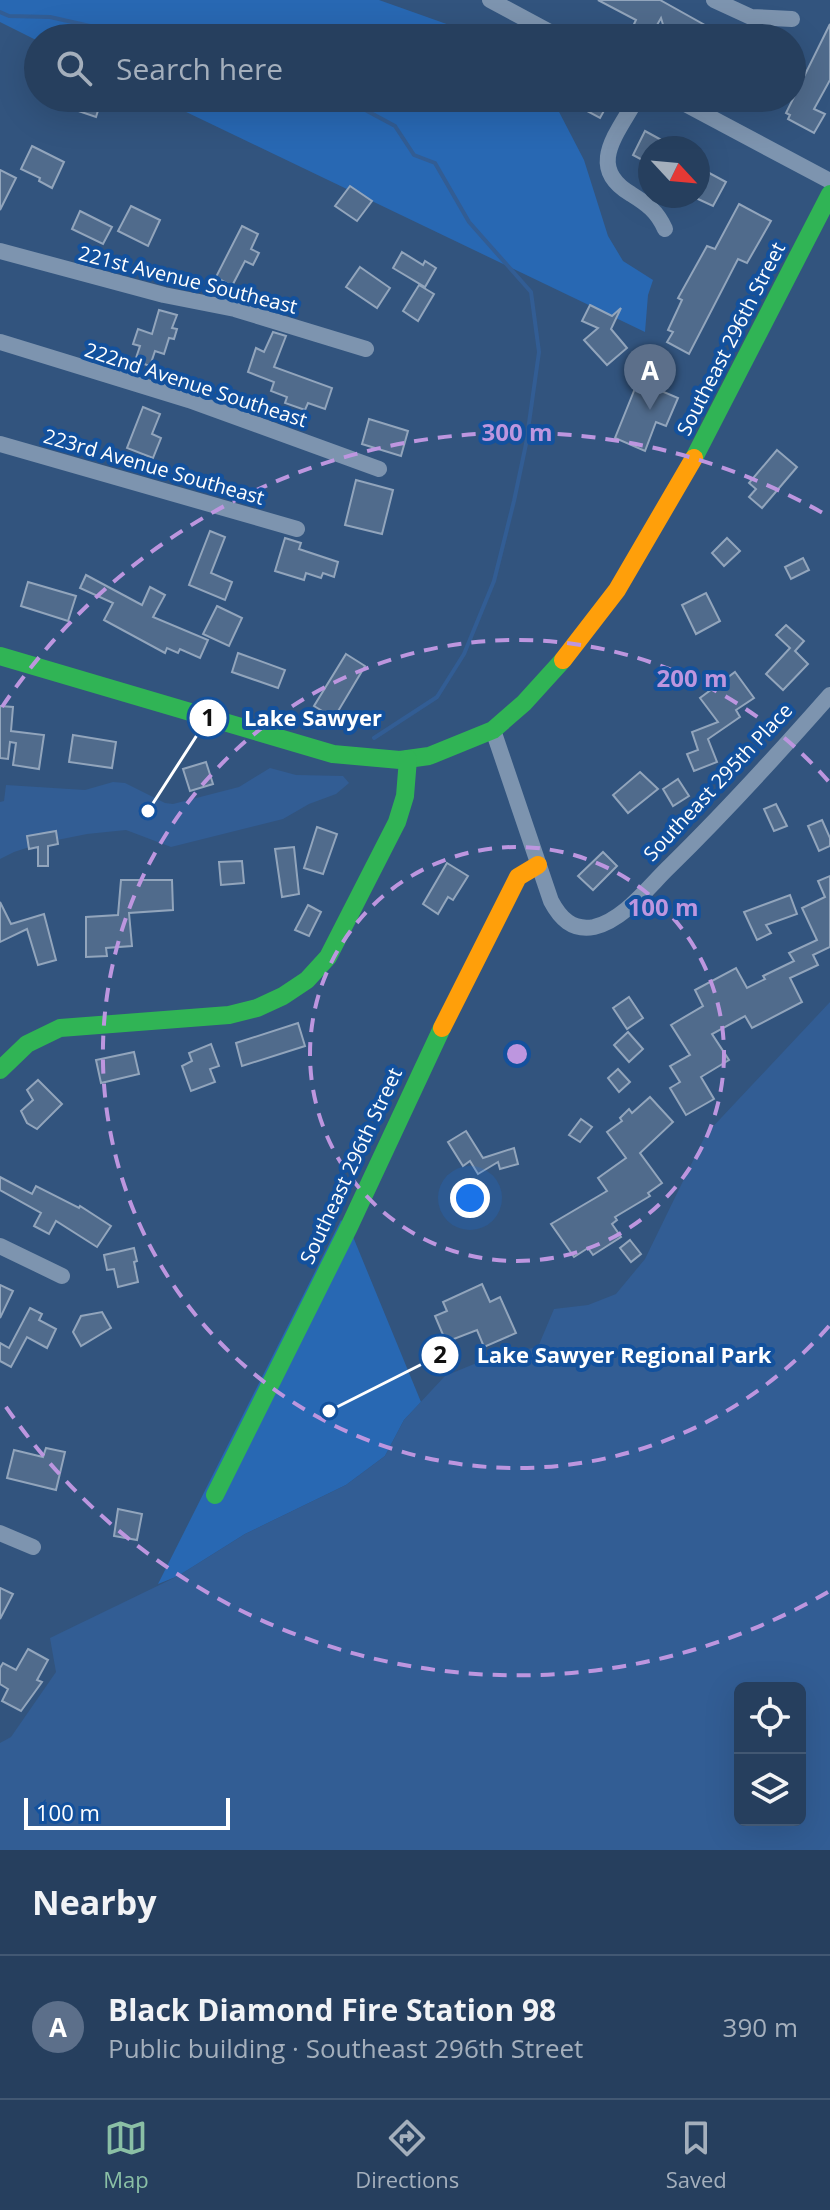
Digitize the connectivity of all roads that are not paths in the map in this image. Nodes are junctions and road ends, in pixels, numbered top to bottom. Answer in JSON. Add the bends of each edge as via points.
{"nodes":[{"id":1,"x":490,"y":0,"type":"edge"},
{"id":2,"x":714,"y":0,"type":"edge"},
{"id":3,"x":792,"y":19,"type":"dead end"},
{"id":4,"x":535,"y":24,"type":"edge"},
{"id":5,"x":629,"y":112,"type":"edge"},
{"id":6,"x":700,"y":112,"type":"edge"},
{"id":7,"x":830,"y":181,"type":"edge"},
{"id":8,"x":830,"y":194,"type":"edge"},
{"id":9,"x":665,"y":229,"type":"dead end"},
{"id":10,"x":0,"y":251,"type":"edge"},
{"id":11,"x":0,"y":342,"type":"edge"},
{"id":12,"x":366,"y":349,"type":"dead end"},
{"id":13,"x":0,"y":444,"type":"edge"},
{"id":14,"x":379,"y":469,"type":"dead end"},
{"id":15,"x":297,"y":529,"type":"dead end"},
{"id":16,"x":0,"y":656,"type":"edge"},
{"id":17,"x":830,"y":695,"type":"edge"},
{"id":18,"x":493,"y":730,"type":"junction"},
{"id":19,"x":408,"y":759,"type":"junction"},
{"id":20,"x":538,"y":865,"type":"junction"},
{"id":21,"x":4,"y":1065,"type":"edge"},
{"id":22,"x":0,"y":1246,"type":"edge"},
{"id":23,"x":62,"y":1276,"type":"dead end"},
{"id":24,"x":215,"y":1495,"type":"dead end"},
{"id":25,"x":0,"y":1533,"type":"edge"},
{"id":26,"x":33,"y":1547,"type":"dead end"}],
"edges":[{"from":1,"to":4,"type":"street"},
{"from":2,"to":3,"type":"street","via":[[751,17]]},
{"from":5,"to":9,"type":"street","via":[[608,152],[608,173],[653,208]]},
{"from":6,"to":7,"type":"street"},
{"from":8,"to":18,"type":"street","name":"Southeast 296th Street","via":[[700,448],[617,590],[565,658]]},
{"from":10,"to":12,"type":"street","name":"221st Avenue Southeast","via":[[235,309]]},
{"from":11,"to":14,"type":"street","name":"222nd Avenue Southeast","via":[[189,400]]},
{"from":13,"to":15,"type":"street","name":"223rd Avenue Southeast"},
{"from":16,"to":19,"type":"street","name":"Southeast 296th Street","via":[[314,749]]},
{"from":17,"to":20,"type":"street","name":"Southeast 295th Place","via":[[747,790],[612,919],[595,927],[565,920],[551,901]]},
{"from":18,"to":19,"type":"street","name":"Southeast 296th Street","via":[[449,750]]},
{"from":18,"to":20,"type":"street","name":"Southeast 295th Place"},
{"from":19,"to":21,"type":"street","via":[[397,822],[328,957],[293,992],[240,1015],[61,1028],[33,1040]]},
{"from":20,"to":24,"type":"street","name":"Southeast 296th Street","via":[[514,884]]},
{"from":22,"to":23,"type":"street"},
{"from":25,"to":26,"type":"street"}]}
